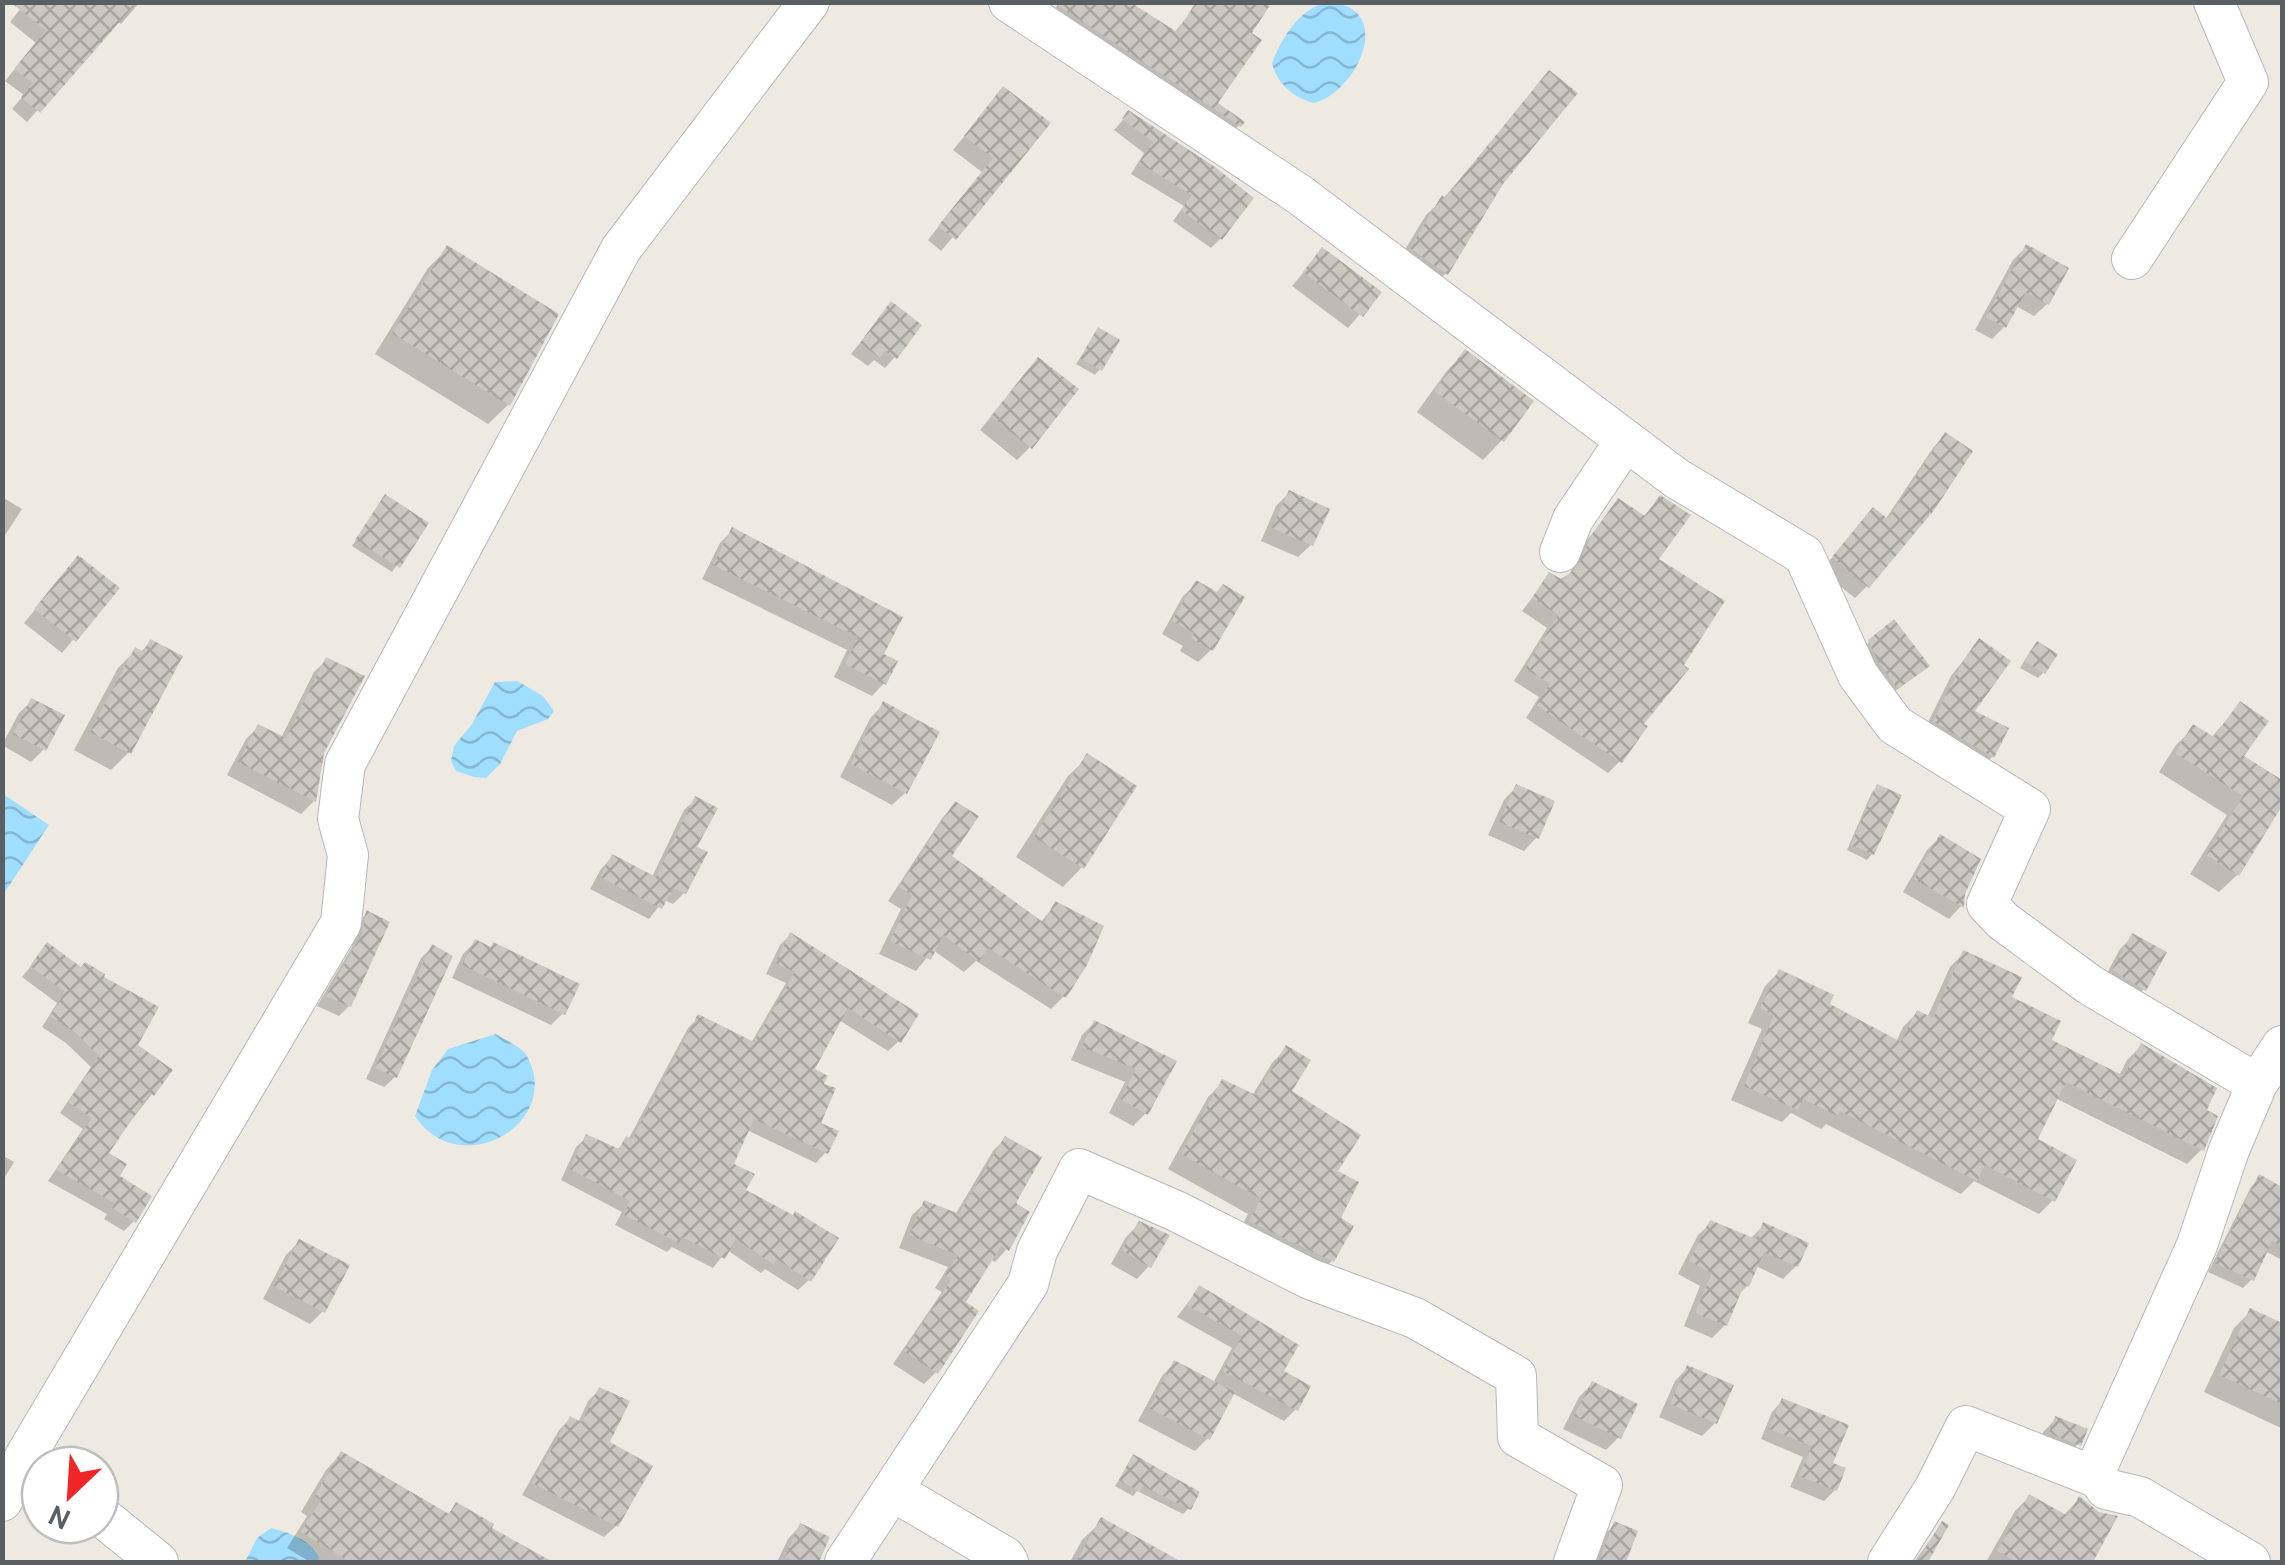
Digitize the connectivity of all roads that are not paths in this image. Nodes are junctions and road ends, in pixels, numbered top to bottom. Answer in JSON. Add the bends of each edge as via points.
{"nodes":[{"id":1,"x":809,"y":2,"type":"edge"},
{"id":2,"x":1010,"y":2,"type":"edge"},
{"id":3,"x":2214,"y":2,"type":"edge"},
{"id":4,"x":2132,"y":259,"type":"dead end"},
{"id":5,"x":1626,"y":440,"type":"junction"},
{"id":6,"x":1560,"y":552,"type":"dead end"},
{"id":7,"x":2282,"y":1046,"type":"edge"},
{"id":8,"x":2257,"y":1084,"type":"junction"},
{"id":9,"x":42,"y":1445,"type":"edge"},
{"id":10,"x":20,"y":1477,"type":"edge"},
{"id":11,"x":2098,"y":1478,"type":"junction"},
{"id":12,"x":893,"y":1491,"type":"junction"},
{"id":13,"x":2,"y":1501,"type":"edge"},
{"id":14,"x":120,"y":1531,"type":"edge"},
{"id":15,"x":158,"y":1562,"type":"edge"},
{"id":16,"x":845,"y":1562,"type":"edge"},
{"id":17,"x":1008,"y":1562,"type":"edge"},
{"id":18,"x":1574,"y":1562,"type":"edge"},
{"id":19,"x":1888,"y":1562,"type":"edge"},
{"id":20,"x":2250,"y":1562,"type":"edge"}],
"edges":[{"from":1,"to":9,"type":"street","via":[[621,249],[511,449],[345,764],[338,819],[348,855],[341,922]]},
{"from":2,"to":5,"type":"street","via":[[1300,194]]},
{"from":3,"to":4,"type":"street","via":[[2248,82]]},
{"from":5,"to":6,"type":"street"},
{"from":5,"to":8,"type":"street","via":[[1804,555],[1858,676],[1895,725],[2030,809],[1987,904],[2003,921],[2090,985]]},
{"from":7,"to":8,"type":"street"},
{"from":8,"to":11,"type":"street"},
{"from":10,"to":13,"type":"street"},
{"from":11,"to":19,"type":"street","via":[[1966,1426]]},
{"from":11,"to":20,"type":"street"},
{"from":12,"to":16,"type":"street"},
{"from":12,"to":17,"type":"street"},
{"from":12,"to":18,"type":"street","via":[[1028,1284],[1078,1168],[1310,1279],[1415,1318],[1516,1376],[1518,1437],[1602,1485]]},
{"from":14,"to":15,"type":"street"}]}
